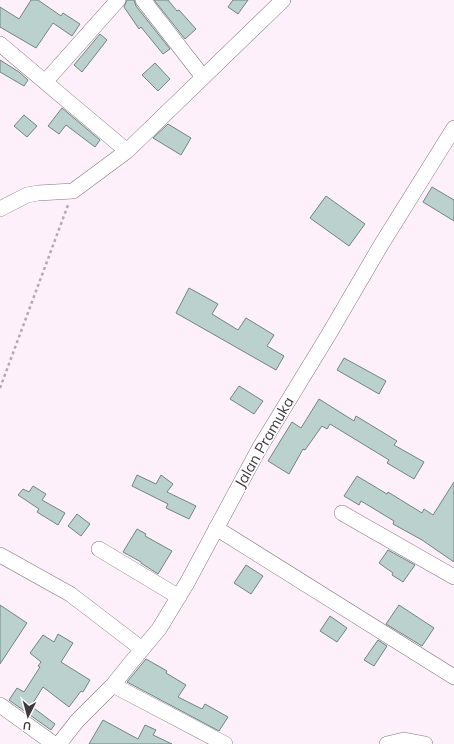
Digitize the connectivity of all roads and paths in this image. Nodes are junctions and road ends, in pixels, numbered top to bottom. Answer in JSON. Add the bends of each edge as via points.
{"nodes":[{"id":1,"x":118,"y":0,"type":"edge"},
{"id":2,"x":143,"y":0,"type":"edge"},
{"id":3,"x":283,"y":0,"type":"edge"},
{"id":4,"x":0,"y":44,"type":"edge"},
{"id":5,"x":203,"y":77,"type":"junction"},
{"id":6,"x":45,"y":82,"type":"junction"},
{"id":7,"x":454,"y":128,"type":"edge"},
{"id":8,"x":127,"y":151,"type":"junction"},
{"id":9,"x":73,"y":191,"type":"junction"},
{"id":10,"x":0,"y":210,"type":"edge"},
{"id":11,"x":0,"y":388,"type":"edge"},
{"id":12,"x":342,"y":513,"type":"dead end"},
{"id":13,"x":216,"y":528,"type":"junction"},
{"id":14,"x":99,"y":549,"type":"dead end"},
{"id":15,"x":0,"y":555,"type":"edge"},
{"id":16,"x":454,"y":577,"type":"edge"},
{"id":17,"x":178,"y":597,"type":"junction"},
{"id":18,"x":142,"y":649,"type":"junction"},
{"id":19,"x":454,"y":677,"type":"edge"},
{"id":20,"x":113,"y":685,"type":"junction"},
{"id":21,"x":0,"y":705,"type":"edge"},
{"id":22,"x":54,"y":744,"type":"edge"},
{"id":23,"x":59,"y":744,"type":"edge"},
{"id":24,"x":225,"y":744,"type":"edge"},
{"id":25,"x":387,"y":744,"type":"edge"},
{"id":26,"x":425,"y":744,"type":"edge"}],
"edges":[{"from":1,"to":6,"type":"street"},
{"from":2,"to":5,"type":"street"},
{"from":3,"to":5,"type":"street"},
{"from":4,"to":6,"type":"street"},
{"from":5,"to":8,"type":"street"},
{"from":6,"to":8,"type":"street"},
{"from":7,"to":13,"type":"street","name":"Jalan Pramuka","via":[[260,447]]},
{"from":8,"to":9,"type":"street"},
{"from":9,"to":10,"type":"street","via":[[27,195]]},
{"from":9,"to":11,"type":"path"},
{"from":12,"to":16,"type":"street"},
{"from":13,"to":17,"type":"street","name":"Jalan Pramuka"},
{"from":13,"to":19,"type":"street"},
{"from":14,"to":17,"type":"street"},
{"from":15,"to":18,"type":"street","via":[[70,594]]},
{"from":17,"to":18,"type":"street","name":"Jalan Pramuka","via":[[159,629]]},
{"from":18,"to":20,"type":"street","name":"Jalan Pramuka"},
{"from":20,"to":23,"type":"street","name":"Jalan Pramuka","via":[[77,721]]},
{"from":20,"to":24,"type":"street"},
{"from":21,"to":22,"type":"street"},
{"from":25,"to":26,"type":"street","via":[[404,740]]}]}
